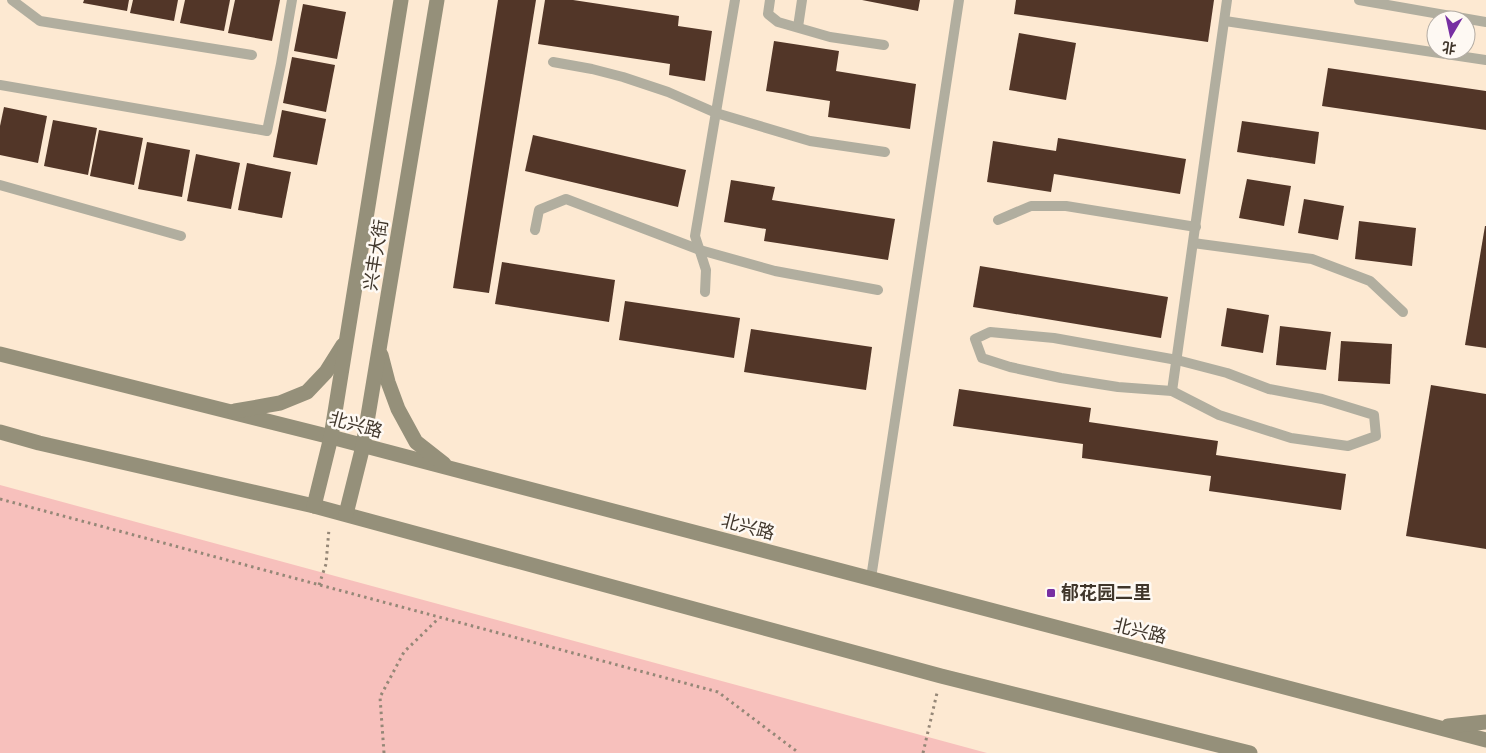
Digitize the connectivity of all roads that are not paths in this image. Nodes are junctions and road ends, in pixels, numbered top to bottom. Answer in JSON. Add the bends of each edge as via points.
{"nodes":[{"id":1,"x":12,"y":0,"type":"edge"},
{"id":2,"x":292,"y":0,"type":"edge"},
{"id":3,"x":401,"y":0,"type":"edge"},
{"id":4,"x":437,"y":0,"type":"edge"},
{"id":5,"x":735,"y":0,"type":"edge"},
{"id":6,"x":770,"y":0,"type":"edge"},
{"id":7,"x":802,"y":0,"type":"edge"},
{"id":8,"x":958,"y":0,"type":"edge"},
{"id":9,"x":1228,"y":0,"type":"edge"},
{"id":10,"x":1358,"y":0,"type":"edge"},
{"id":11,"x":1224,"y":21,"type":"junction"},
{"id":12,"x":1486,"y":22,"type":"edge"},
{"id":13,"x":798,"y":27,"type":"junction"},
{"id":14,"x":884,"y":45,"type":"dead end"},
{"id":15,"x":252,"y":55,"type":"dead end"},
{"id":16,"x":1486,"y":60,"type":"edge"},
{"id":17,"x":552,"y":62,"type":"dead end"},
{"id":18,"x":0,"y":85,"type":"edge"},
{"id":19,"x":716,"y":113,"type":"junction"},
{"id":20,"x":885,"y":152,"type":"dead end"},
{"id":21,"x":0,"y":185,"type":"edge"},
{"id":22,"x":998,"y":220,"type":"dead end"},
{"id":23,"x":1196,"y":227,"type":"junction"},
{"id":24,"x":535,"y":230,"type":"dead end"},
{"id":25,"x":181,"y":236,"type":"dead end"},
{"id":26,"x":1193,"y":243,"type":"junction"},
{"id":27,"x":700,"y":250,"type":"junction"},
{"id":28,"x":878,"y":290,"type":"dead end"},
{"id":29,"x":705,"y":292,"type":"dead end"},
{"id":30,"x":1402,"y":312,"type":"dead end"},
{"id":31,"x":346,"y":340,"type":"junction"},
{"id":32,"x":380,"y":349,"type":"junction"},
{"id":33,"x":0,"y":354,"type":"edge"},
{"id":34,"x":1177,"y":360,"type":"junction"},
{"id":35,"x":1172,"y":391,"type":"junction"},
{"id":36,"x":229,"y":412,"type":"junction"},
{"id":37,"x":0,"y":432,"type":"edge"},
{"id":38,"x":331,"y":437,"type":"junction"},
{"id":39,"x":363,"y":446,"type":"junction"},
{"id":40,"x":449,"y":468,"type":"junction"},
{"id":41,"x":314,"y":506,"type":"junction"},
{"id":42,"x":346,"y":514,"type":"junction"},
{"id":43,"x":871,"y":578,"type":"junction"},
{"id":44,"x":1486,"y":722,"type":"edge"},
{"id":45,"x":1440,"y":727,"type":"junction"},
{"id":46,"x":1486,"y":740,"type":"edge"},
{"id":47,"x":1250,"y":753,"type":"edge"}],
"edges":[{"from":1,"to":15,"type":"lane","via":[[40,21]]},
{"from":2,"to":18,"type":"lane","via":[[267,132]]},
{"from":3,"to":31,"type":"main road","name":"兴丰大街"},
{"from":4,"to":32,"type":"main road","name":"兴丰大街"},
{"from":5,"to":19,"type":"lane"},
{"from":6,"to":13,"type":"lane","via":[[768,14],[778,22]]},
{"from":7,"to":13,"type":"lane"},
{"from":8,"to":43,"type":"lane"},
{"from":9,"to":11,"type":"lane"},
{"from":10,"to":12,"type":"lane"},
{"from":11,"to":16,"type":"lane"},
{"from":11,"to":23,"type":"lane"},
{"from":13,"to":14,"type":"lane"},
{"from":17,"to":19,"type":"lane","via":[[623,77]]},
{"from":19,"to":20,"type":"lane","via":[[810,140]]},
{"from":19,"to":27,"type":"lane","via":[[695,236]]},
{"from":21,"to":25,"type":"lane"},
{"from":22,"to":23,"type":"lane","via":[[1031,206],[1066,206]]},
{"from":23,"to":26,"type":"lane"},
{"from":24,"to":27,"type":"lane","via":[[539,210],[566,199]]},
{"from":26,"to":30,"type":"lane","via":[[1312,259],[1370,281]]},
{"from":26,"to":34,"type":"lane"},
{"from":27,"to":28,"type":"lane","via":[[775,271]]},
{"from":27,"to":29,"type":"lane","via":[[706,270]]},
{"from":31,"to":36,"type":"main road","via":[[326,372],[308,392],[280,403]]},
{"from":31,"to":38,"type":"main road","name":"兴丰大街"},
{"from":32,"to":39,"type":"main road","name":"兴丰大街"},
{"from":32,"to":40,"type":"main road","via":[[398,408],[416,442]]},
{"from":33,"to":36,"type":"main road","name":"北兴路"},
{"from":34,"to":35,"type":"lane"},
{"from":34,"to":35,"type":"lane","via":[[1054,338],[990,332],[975,339],[982,358],[1010,367],[1118,387]]},
{"from":34,"to":35,"type":"lane","via":[[1227,373],[1269,389],[1374,415],[1376,436],[1348,446],[1291,438],[1219,415]]},
{"from":36,"to":38,"type":"main road","name":"北兴路"},
{"from":37,"to":41,"type":"main road"},
{"from":38,"to":39,"type":"main road","name":"北兴路"},
{"from":38,"to":41,"type":"main road","name":"兴丰大街"},
{"from":39,"to":40,"type":"main road","name":"北兴路"},
{"from":39,"to":42,"type":"main road","name":"兴丰大街"},
{"from":40,"to":43,"type":"main road","name":"北兴路"},
{"from":41,"to":42,"type":"main road"},
{"from":42,"to":47,"type":"main road","via":[[941,676]]},
{"from":43,"to":45,"type":"main road","name":"北兴路"},
{"from":44,"to":45,"type":"main road"},
{"from":45,"to":46,"type":"main road","name":"北兴路"}]}
